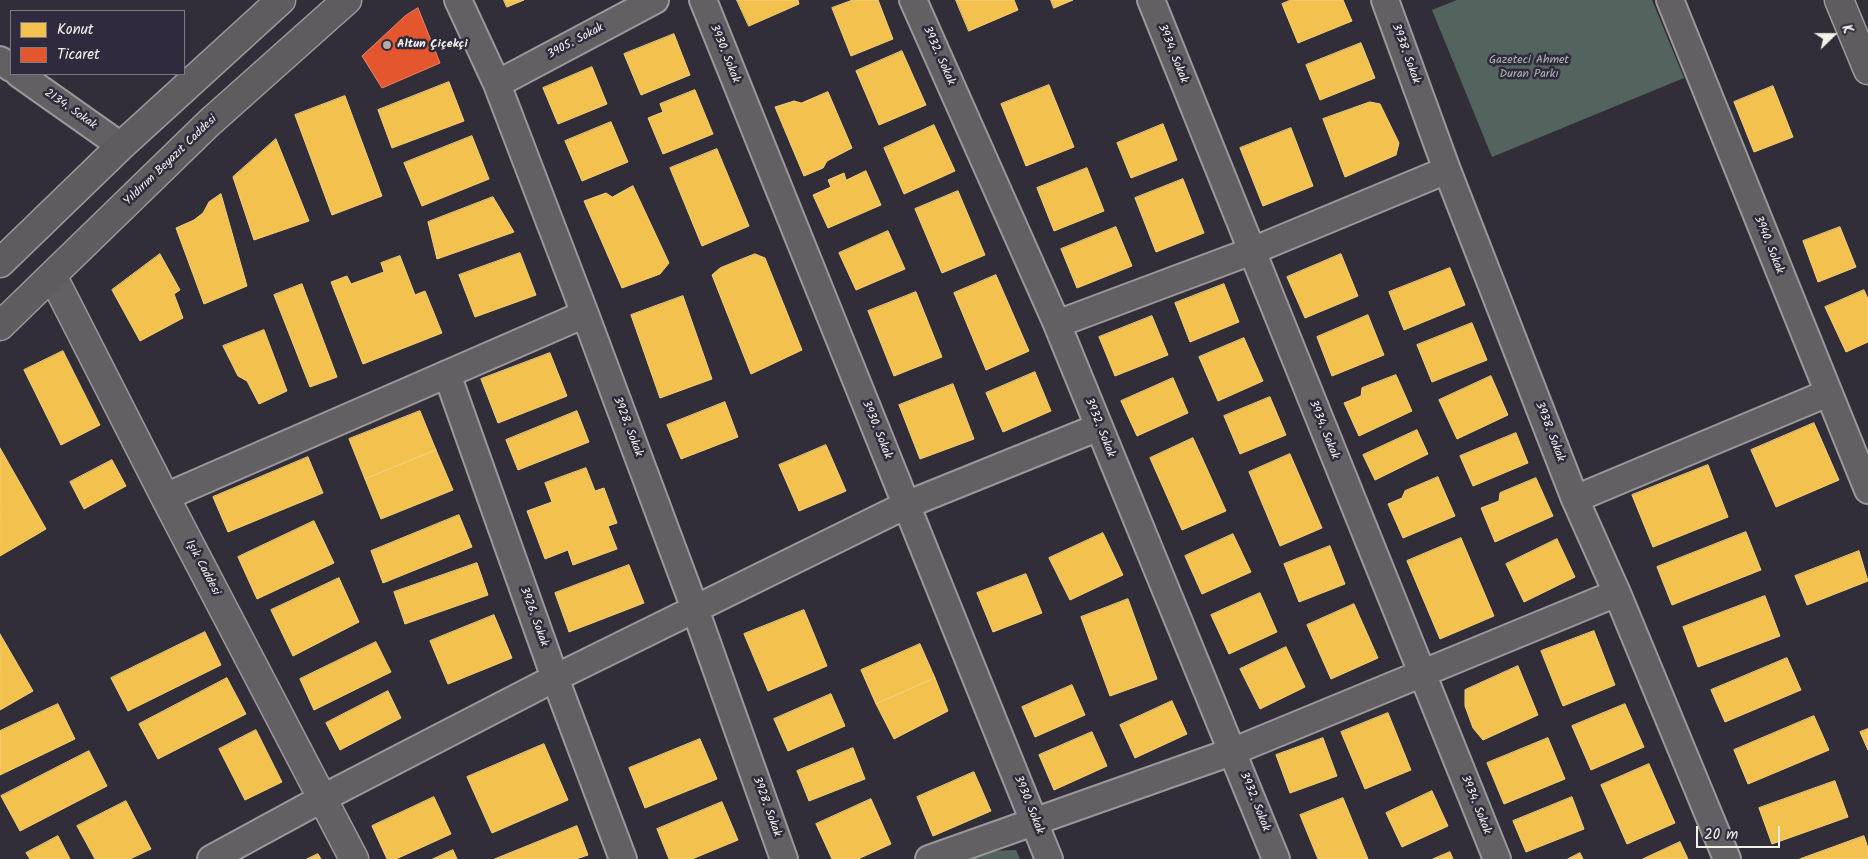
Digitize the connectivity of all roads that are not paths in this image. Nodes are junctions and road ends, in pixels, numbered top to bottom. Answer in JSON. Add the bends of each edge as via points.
{"nodes":[{"id":1,"x":281,"y":0,"type":"edge"},
{"id":2,"x":347,"y":0,"type":"edge"},
{"id":3,"x":458,"y":0,"type":"edge"},
{"id":4,"x":655,"y":0,"type":"edge"},
{"id":5,"x":703,"y":0,"type":"edge"},
{"id":6,"x":913,"y":0,"type":"edge"},
{"id":7,"x":1151,"y":0,"type":"edge"},
{"id":8,"x":1670,"y":0,"type":"edge"},
{"id":9,"x":1839,"y":0,"type":"edge"},
{"id":10,"x":1389,"y":1,"type":"edge"},
{"id":11,"x":1868,"y":70,"type":"edge"},
{"id":12,"x":20,"y":75,"type":"edge"},
{"id":13,"x":497,"y":84,"type":"junction"},
{"id":14,"x":121,"y":146,"type":"junction"},
{"id":15,"x":1447,"y":170,"type":"junction"},
{"id":16,"x":1252,"y":251,"type":"junction"},
{"id":17,"x":0,"y":263,"type":"edge"},
{"id":18,"x":53,"y":277,"type":"junction"},
{"id":19,"x":585,"y":314,"type":"junction"},
{"id":20,"x":1057,"y":324,"type":"junction"},
{"id":21,"x":0,"y":326,"type":"edge"},
{"id":22,"x":447,"y":374,"type":"junction"},
{"id":23,"x":1828,"y":393,"type":"junction"},
{"id":24,"x":1099,"y":427,"type":"junction"},
{"id":25,"x":1862,"y":456,"type":"edge"},
{"id":26,"x":1868,"y":490,"type":"edge"},
{"id":27,"x":165,"y":497,"type":"junction"},
{"id":28,"x":1575,"y":498,"type":"junction"},
{"id":29,"x":906,"y":505,"type":"junction"},
{"id":30,"x":1617,"y":593,"type":"junction"},
{"id":31,"x":696,"y":609,"type":"junction"},
{"id":32,"x":1421,"y":673,"type":"junction"},
{"id":33,"x":555,"y":678,"type":"junction"},
{"id":34,"x":1234,"y":751,"type":"junction"},
{"id":35,"x":323,"y":798,"type":"junction"},
{"id":36,"x":1035,"y":820,"type":"junction"},
{"id":37,"x":211,"y":859,"type":"edge"},
{"id":38,"x":354,"y":859,"type":"edge"},
{"id":39,"x":623,"y":859,"type":"edge"},
{"id":40,"x":784,"y":859,"type":"edge"},
{"id":41,"x":929,"y":859,"type":"edge"},
{"id":42,"x":1050,"y":859,"type":"edge"},
{"id":43,"x":1276,"y":859,"type":"edge"},
{"id":44,"x":1497,"y":859,"type":"edge"},
{"id":45,"x":1727,"y":859,"type":"edge"}],
"edges":[{"from":1,"to":14,"type":"main road"},
{"from":2,"to":18,"type":"main road","name":"Yıldırım Beyazıt Caddesi","via":[[209,124]]},
{"from":3,"to":13,"type":"street","name":"3928. Sokak"},
{"from":4,"to":13,"type":"street","name":"3905. Sokak"},
{"from":5,"to":29,"type":"street","name":"3930. Sokak"},
{"from":6,"to":20,"type":"street","name":"3932. Sokak"},
{"from":7,"to":16,"type":"street","name":"3934. Sokak"},
{"from":8,"to":23,"type":"street","name":"3940. Sokak"},
{"from":9,"to":11,"type":"main road"},
{"from":10,"to":15,"type":"street","name":"3938. Sokak"},
{"from":12,"to":14,"type":"street","name":"2134. Sokak"},
{"from":13,"to":19,"type":"street","name":"3928. Sokak"},
{"from":14,"to":17,"type":"main road"},
{"from":15,"to":16,"type":"street"},
{"from":15,"to":28,"type":"street","name":"3938. Sokak"},
{"from":16,"to":20,"type":"street"},
{"from":16,"to":32,"type":"street","name":"3934. Sokak"},
{"from":18,"to":21,"type":"main road","name":"Yıldırım Beyazıt Caddesi"},
{"from":18,"to":27,"type":"street","name":"Işık Caddesi"},
{"from":19,"to":22,"type":"street"},
{"from":19,"to":31,"type":"street","name":"3928. Sokak"},
{"from":20,"to":24,"type":"street","name":"3932. Sokak"},
{"from":22,"to":27,"type":"street"},
{"from":22,"to":33,"type":"street","name":"3926. Sokak"},
{"from":23,"to":25,"type":"street","name":"3940. Sokak"},
{"from":23,"to":28,"type":"street"},
{"from":24,"to":29,"type":"street"},
{"from":24,"to":34,"type":"street","name":"3932. Sokak"},
{"from":25,"to":26,"type":"street","name":"3940. Sokak"},
{"from":27,"to":35,"type":"street","name":"Işık Caddesi"},
{"from":28,"to":30,"type":"street","name":"3938. Sokak"},
{"from":29,"to":31,"type":"street"},
{"from":29,"to":36,"type":"street","name":"3930. Sokak"},
{"from":30,"to":32,"type":"street"},
{"from":30,"to":45,"type":"street","name":"3938. Sokak"},
{"from":31,"to":33,"type":"street"},
{"from":31,"to":40,"type":"street","name":"3928. Sokak"},
{"from":32,"to":34,"type":"street"},
{"from":32,"to":44,"type":"street","name":"3934. Sokak"},
{"from":33,"to":35,"type":"street"},
{"from":33,"to":39,"type":"street","name":"3926. Sokak"},
{"from":34,"to":36,"type":"street"},
{"from":34,"to":43,"type":"street","name":"3932. Sokak"},
{"from":35,"to":37,"type":"street"},
{"from":35,"to":38,"type":"street","name":"Işık Caddesi"},
{"from":36,"to":41,"type":"street"},
{"from":36,"to":42,"type":"street","name":"3930. Sokak"}]}
